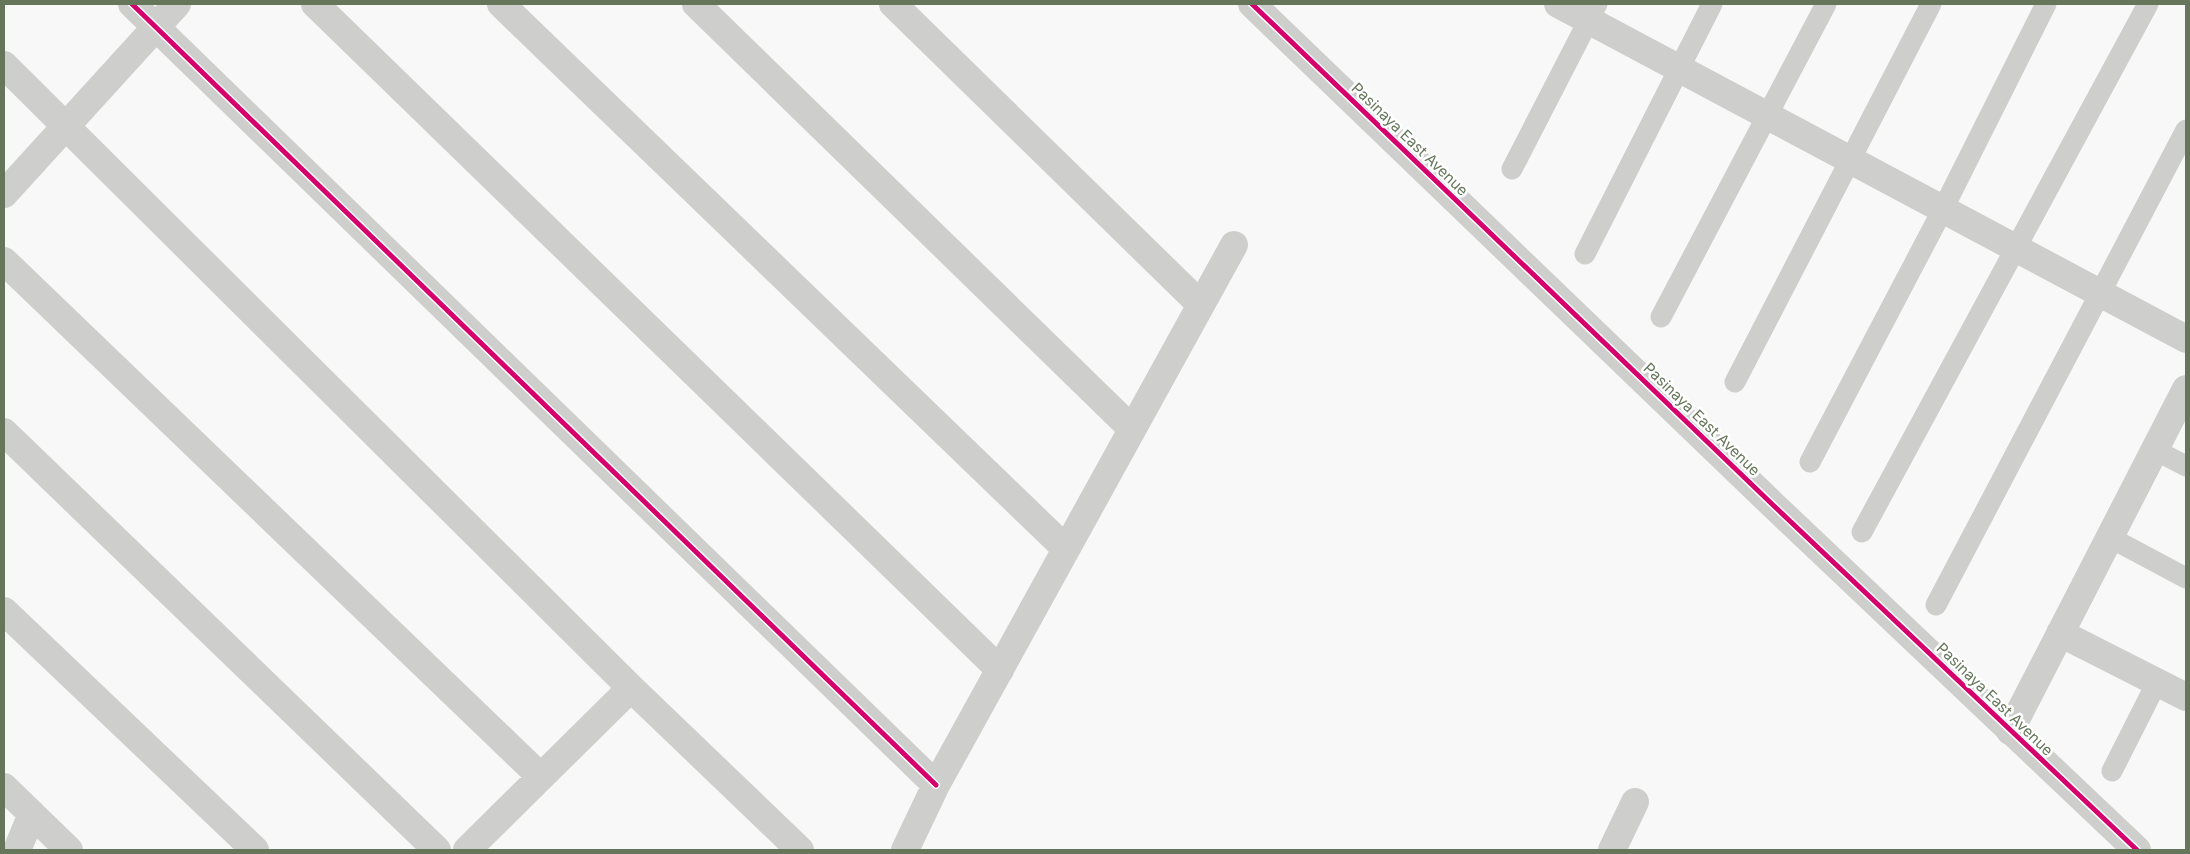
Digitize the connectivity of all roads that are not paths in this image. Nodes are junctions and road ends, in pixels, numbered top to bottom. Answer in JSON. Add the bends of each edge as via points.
{"nodes":[{"id":1,"x":132,"y":4,"type":"edge"},
{"id":2,"x":177,"y":4,"type":"edge"},
{"id":3,"x":314,"y":4,"type":"edge"},
{"id":4,"x":501,"y":4,"type":"edge"},
{"id":5,"x":696,"y":4,"type":"edge"},
{"id":6,"x":893,"y":4,"type":"edge"},
{"id":7,"x":1252,"y":4,"type":"edge"},
{"id":8,"x":1558,"y":4,"type":"edge"},
{"id":9,"x":1712,"y":4,"type":"edge"},
{"id":10,"x":1826,"y":4,"type":"edge"},
{"id":11,"x":1931,"y":4,"type":"edge"},
{"id":12,"x":2046,"y":4,"type":"edge"},
{"id":13,"x":2148,"y":4,"type":"edge"},
{"id":14,"x":1593,"y":12,"type":"edge"},
{"id":15,"x":156,"y":27,"type":"junction"},
{"id":16,"x":4,"y":66,"type":"edge"},
{"id":17,"x":1679,"y":68,"type":"junction"},
{"id":18,"x":1767,"y":115,"type":"junction"},
{"id":19,"x":66,"y":126,"type":"junction"},
{"id":20,"x":2186,"y":130,"type":"edge"},
{"id":21,"x":1850,"y":159,"type":"junction"},
{"id":22,"x":1512,"y":169,"type":"dead end"},
{"id":23,"x":4,"y":194,"type":"edge"},
{"id":24,"x":1943,"y":209,"type":"junction"},
{"id":25,"x":1234,"y":245,"type":"dead end"},
{"id":26,"x":2016,"y":248,"type":"junction"},
{"id":27,"x":1585,"y":254,"type":"dead end"},
{"id":28,"x":4,"y":261,"type":"edge"},
{"id":29,"x":2099,"y":293,"type":"junction"},
{"id":30,"x":1201,"y":305,"type":"junction"},
{"id":31,"x":1661,"y":317,"type":"dead end"},
{"id":32,"x":2186,"y":339,"type":"edge"},
{"id":33,"x":1735,"y":382,"type":"dead end"},
{"id":34,"x":2186,"y":389,"type":"edge"},
{"id":35,"x":1132,"y":429,"type":"junction"},
{"id":36,"x":4,"y":432,"type":"edge"},
{"id":37,"x":2155,"y":450,"type":"junction"},
{"id":38,"x":1810,"y":462,"type":"dead end"},
{"id":39,"x":2186,"y":466,"type":"edge"},
{"id":40,"x":1862,"y":532,"type":"dead end"},
{"id":41,"x":2109,"y":538,"type":"junction"},
{"id":42,"x":1066,"y":549,"type":"junction"},
{"id":43,"x":2186,"y":578,"type":"edge"},
{"id":44,"x":1936,"y":605,"type":"dead end"},
{"id":45,"x":4,"y":611,"type":"edge"},
{"id":46,"x":2060,"y":633,"type":"junction"},
{"id":47,"x":1000,"y":670,"type":"junction"},
{"id":48,"x":2157,"y":682,"type":"junction"},
{"id":49,"x":631,"y":688,"type":"junction"},
{"id":50,"x":2186,"y":697,"type":"edge"},
{"id":51,"x":2010,"y":731,"type":"junction"},
{"id":52,"x":2112,"y":771,"type":"dead end"},
{"id":53,"x":541,"y":777,"type":"junction"},
{"id":54,"x":936,"y":785,"type":"junction"},
{"id":55,"x":4,"y":787,"type":"edge"},
{"id":56,"x":1635,"y":802,"type":"dead end"},
{"id":57,"x":32,"y":814,"type":"junction"},
{"id":58,"x":17,"y":850,"type":"edge"},
{"id":59,"x":69,"y":850,"type":"edge"},
{"id":60,"x":255,"y":850,"type":"edge"},
{"id":61,"x":437,"y":850,"type":"edge"},
{"id":62,"x":467,"y":850,"type":"edge"},
{"id":63,"x":800,"y":850,"type":"edge"},
{"id":64,"x":906,"y":850,"type":"edge"},
{"id":65,"x":1612,"y":850,"type":"edge"},
{"id":66,"x":2137,"y":850,"type":"edge"}],
"edges":[{"from":1,"to":15,"type":"street"},
{"from":2,"to":15,"type":"street"},
{"from":3,"to":47,"type":"street"},
{"from":4,"to":42,"type":"street"},
{"from":5,"to":35,"type":"street"},
{"from":6,"to":30,"type":"street"},
{"from":7,"to":51,"type":"street","name":"Pasinaya East Avenue"},
{"from":8,"to":14,"type":"street"},
{"from":9,"to":17,"type":"lane"},
{"from":10,"to":18,"type":"lane"},
{"from":11,"to":21,"type":"lane"},
{"from":12,"to":24,"type":"lane"},
{"from":13,"to":26,"type":"lane"},
{"from":14,"to":17,"type":"street"},
{"from":14,"to":22,"type":"lane"},
{"from":15,"to":19,"type":"street"},
{"from":15,"to":54,"type":"street"},
{"from":16,"to":19,"type":"street"},
{"from":17,"to":18,"type":"street"},
{"from":17,"to":27,"type":"lane"},
{"from":18,"to":21,"type":"street"},
{"from":18,"to":31,"type":"lane"},
{"from":19,"to":23,"type":"street"},
{"from":19,"to":49,"type":"street"},
{"from":20,"to":29,"type":"lane"},
{"from":21,"to":24,"type":"street"},
{"from":21,"to":33,"type":"lane"},
{"from":24,"to":26,"type":"street"},
{"from":24,"to":38,"type":"lane"},
{"from":25,"to":30,"type":"street"},
{"from":26,"to":29,"type":"street"},
{"from":26,"to":40,"type":"lane"},
{"from":28,"to":53,"type":"street"},
{"from":29,"to":32,"type":"street"},
{"from":29,"to":44,"type":"lane"},
{"from":30,"to":35,"type":"street"},
{"from":34,"to":37,"type":"street"},
{"from":35,"to":42,"type":"street"},
{"from":36,"to":61,"type":"street"},
{"from":37,"to":39,"type":"lane"},
{"from":37,"to":41,"type":"street"},
{"from":41,"to":43,"type":"lane"},
{"from":41,"to":46,"type":"street"},
{"from":42,"to":47,"type":"street"},
{"from":45,"to":60,"type":"street"},
{"from":46,"to":48,"type":"street"},
{"from":46,"to":51,"type":"street"},
{"from":47,"to":54,"type":"street"},
{"from":48,"to":50,"type":"street"},
{"from":48,"to":52,"type":"lane"},
{"from":49,"to":53,"type":"street"},
{"from":49,"to":63,"type":"street"},
{"from":51,"to":66,"type":"street","name":"Pasinaya East Avenue"},
{"from":53,"to":62,"type":"street"},
{"from":54,"to":64,"type":"street"},
{"from":55,"to":57,"type":"street"},
{"from":56,"to":65,"type":"street"},
{"from":57,"to":58,"type":"street"},
{"from":57,"to":59,"type":"street"}]}
